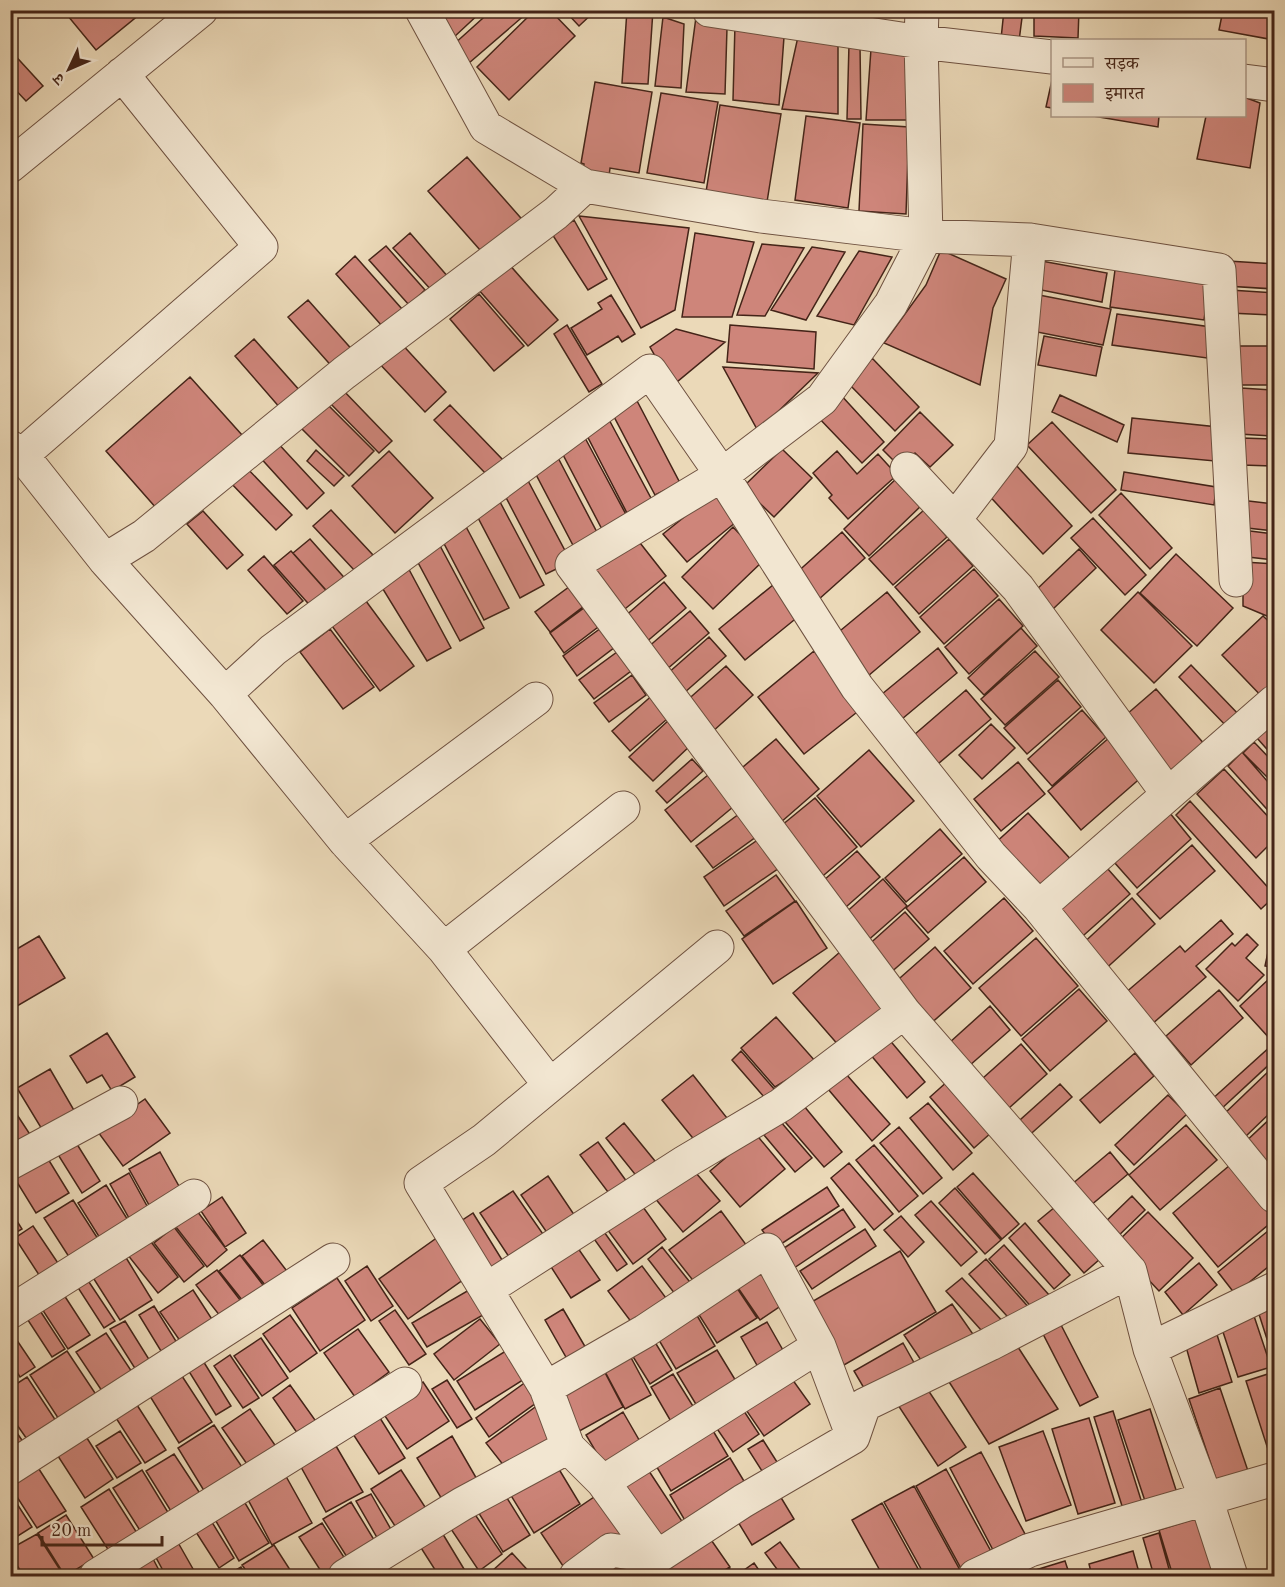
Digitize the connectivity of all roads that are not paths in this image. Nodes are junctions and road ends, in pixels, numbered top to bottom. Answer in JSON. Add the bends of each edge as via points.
{"nodes":[{"id":1,"x":201,"y":10,"type":"edge"},
{"id":2,"x":422,"y":10,"type":"edge"},
{"id":3,"x":709,"y":10,"type":"edge"},
{"id":4,"x":922,"y":26,"type":"edge"},
{"id":5,"x":1051,"y":57,"type":"edge"},
{"id":6,"x":122,"y":74,"type":"junction"},
{"id":7,"x":1246,"y":81,"type":"edge"},
{"id":8,"x":1275,"y":85,"type":"edge"},
{"id":9,"x":10,"y":166,"type":"edge"},
{"id":10,"x":585,"y":186,"type":"junction"},
{"id":11,"x":926,"y":236,"type":"junction"},
{"id":12,"x":1030,"y":240,"type":"junction"},
{"id":13,"x":16,"y":451,"type":"edge"},
{"id":14,"x":907,"y":470,"type":"dead end"},
{"id":15,"x":722,"y":475,"type":"junction"},
{"id":16,"x":955,"y":519,"type":"junction"},
{"id":17,"x":105,"y":560,"type":"junction"},
{"id":18,"x":1236,"y":580,"type":"dead end"},
{"id":19,"x":225,"y":694,"type":"junction"},
{"id":20,"x":536,"y":699,"type":"dead end"},
{"id":21,"x":1275,"y":702,"type":"edge"},
{"id":22,"x":1168,"y":794,"type":"junction"},
{"id":23,"x":623,"y":808,"type":"dead end"},
{"id":24,"x":345,"y":841,"type":"junction"},
{"id":25,"x":1039,"y":907,"type":"junction"},
{"id":26,"x":717,"y":947,"type":"dead end"},
{"id":27,"x":444,"y":949,"type":"junction"},
{"id":28,"x":904,"y":1012,"type":"junction"},
{"id":29,"x":550,"y":1085,"type":"junction"},
{"id":30,"x":121,"y":1103,"type":"dead end"},
{"id":31,"x":10,"y":1163,"type":"edge"},
{"id":32,"x":194,"y":1196,"type":"dead end"},
{"id":33,"x":1275,"y":1196,"type":"edge"},
{"id":34,"x":333,"y":1260,"type":"dead end"},
{"id":35,"x":1130,"y":1271,"type":"junction"},
{"id":36,"x":487,"y":1289,"type":"junction"},
{"id":37,"x":1275,"y":1289,"type":"edge"},
{"id":38,"x":10,"y":1312,"type":"edge"},
{"id":39,"x":819,"y":1346,"type":"junction"},
{"id":40,"x":1150,"y":1348,"type":"junction"},
{"id":41,"x":405,"y":1384,"type":"dead end"},
{"id":42,"x":546,"y":1388,"type":"junction"},
{"id":43,"x":853,"y":1437,"type":"junction"},
{"id":44,"x":568,"y":1447,"type":"junction"},
{"id":45,"x":10,"y":1468,"type":"edge"},
{"id":46,"x":1275,"y":1479,"type":"edge"},
{"id":47,"x":603,"y":1482,"type":"junction"},
{"id":48,"x":1206,"y":1499,"type":"junction"},
{"id":49,"x":657,"y":1557,"type":"junction"},
{"id":50,"x":96,"y":1576,"type":"edge"},
{"id":51,"x":345,"y":1576,"type":"edge"},
{"id":52,"x":576,"y":1576,"type":"edge"},
{"id":53,"x":975,"y":1576,"type":"edge"},
{"id":54,"x":1231,"y":1576,"type":"edge"}],
"edges":[{"from":1,"to":6,"type":"street"},
{"from":2,"to":10,"type":"street","via":[[486,127]]},
{"from":3,"to":4,"type":"street"},
{"from":4,"to":5,"type":"street"},
{"from":4,"to":11,"type":"street"},
{"from":6,"to":9,"type":"street"},
{"from":6,"to":13,"type":"street","via":[[261,247]]},
{"from":7,"to":8,"type":"street"},
{"from":10,"to":11,"type":"street","via":[[761,216]]},
{"from":10,"to":17,"type":"street","via":[[556,213],[344,373],[144,536]]},
{"from":11,"to":12,"type":"street"},
{"from":11,"to":15,"type":"street","via":[[891,303],[822,399]]},
{"from":12,"to":16,"type":"street","via":[[1011,446]]},
{"from":12,"to":18,"type":"street","via":[[1219,270]]},
{"from":13,"to":17,"type":"street"},
{"from":14,"to":16,"type":"street"},
{"from":15,"to":19,"type":"street","via":[[650,370],[273,650]]},
{"from":15,"to":25,"type":"street","via":[[857,687],[991,856]]},
{"from":15,"to":28,"type":"street","via":[[572,565]]},
{"from":16,"to":22,"type":"street","via":[[1018,588]]},
{"from":17,"to":19,"type":"street"},
{"from":19,"to":24,"type":"street"},
{"from":20,"to":24,"type":"street"},
{"from":21,"to":22,"type":"street"},
{"from":22,"to":25,"type":"street"},
{"from":23,"to":27,"type":"street"},
{"from":24,"to":27,"type":"street"},
{"from":25,"to":33,"type":"street"},
{"from":26,"to":29,"type":"street"},
{"from":27,"to":29,"type":"street"},
{"from":28,"to":35,"type":"street"},
{"from":28,"to":36,"type":"street","via":[[781,1105]]},
{"from":29,"to":36,"type":"street","via":[[484,1140],[421,1183]]},
{"from":30,"to":31,"type":"street"},
{"from":32,"to":38,"type":"street"},
{"from":34,"to":45,"type":"street"},
{"from":35,"to":40,"type":"street"},
{"from":35,"to":43,"type":"street","via":[[864,1405]]},
{"from":36,"to":42,"type":"street"},
{"from":37,"to":40,"type":"street"},
{"from":39,"to":42,"type":"street","via":[[767,1250],[645,1331]]},
{"from":39,"to":43,"type":"street"},
{"from":39,"to":47,"type":"street"},
{"from":40,"to":48,"type":"street"},
{"from":41,"to":50,"type":"street"},
{"from":42,"to":44,"type":"street"},
{"from":43,"to":49,"type":"street"},
{"from":44,"to":47,"type":"street"},
{"from":44,"to":51,"type":"street","via":[[462,1504]]},
{"from":46,"to":48,"type":"street"},
{"from":47,"to":49,"type":"street"},
{"from":48,"to":53,"type":"street","via":[[1030,1550]]},
{"from":48,"to":54,"type":"street"},
{"from":49,"to":52,"type":"street","via":[[611,1550]]}]}
